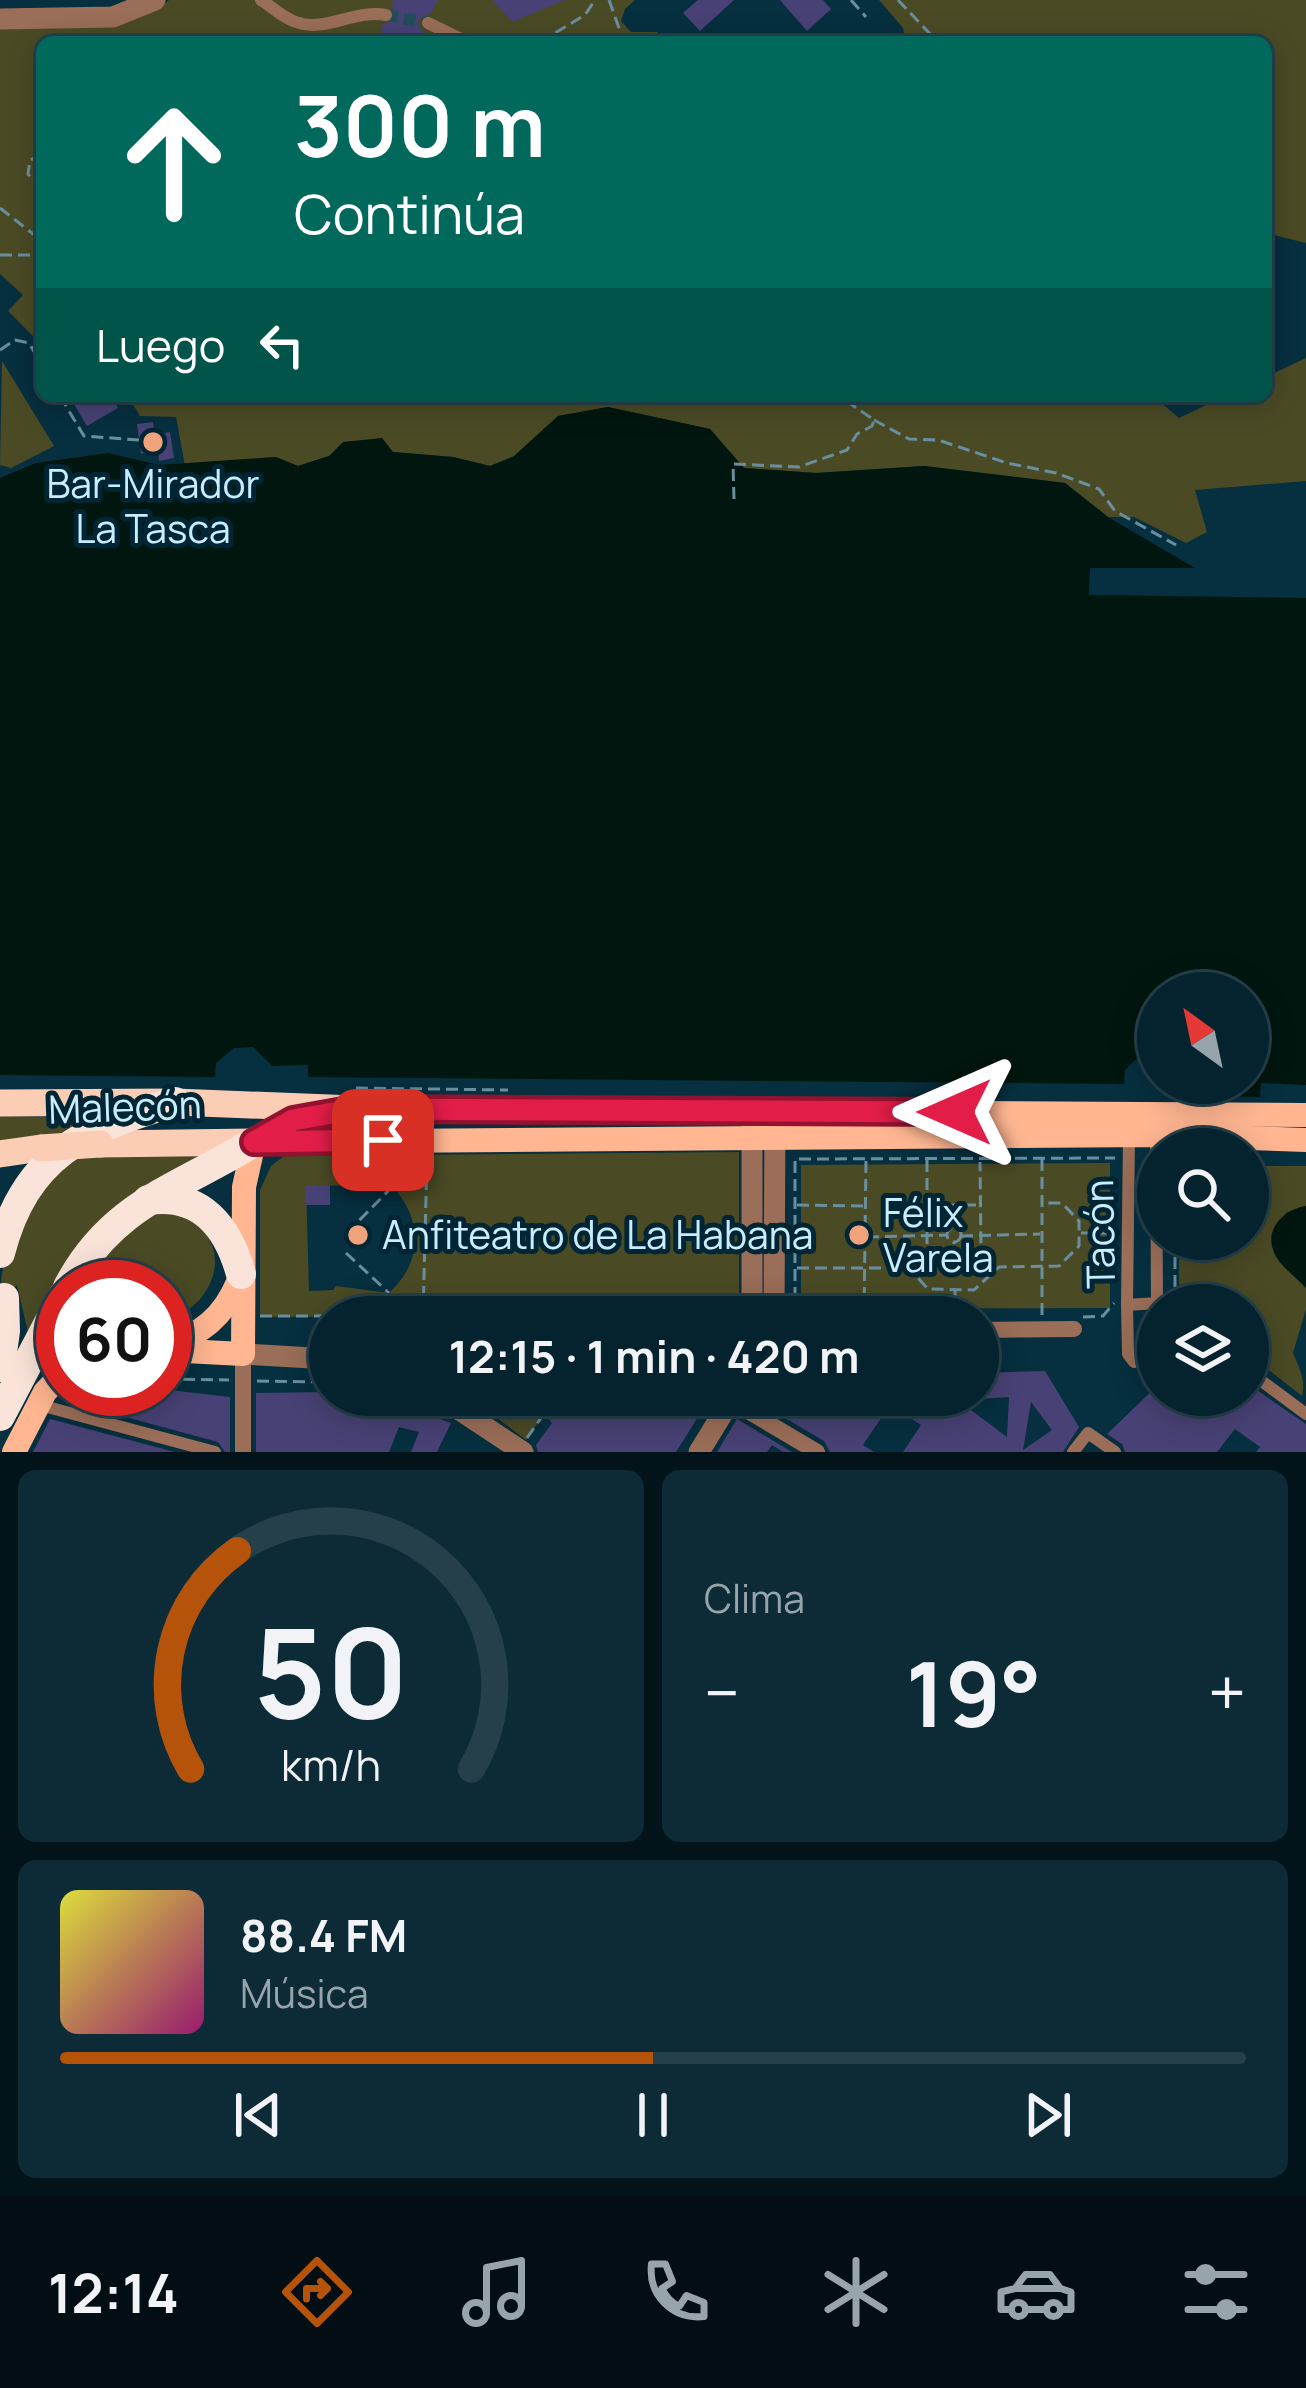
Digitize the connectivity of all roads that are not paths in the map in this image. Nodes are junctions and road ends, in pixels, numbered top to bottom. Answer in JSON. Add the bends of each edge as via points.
{"nodes":[{"id":1,"x":155,"y":0,"type":"edge"},
{"id":2,"x":261,"y":0,"type":"edge"},
{"id":3,"x":386,"y":15,"type":"tunnel mouth"},
{"id":4,"x":0,"y":19,"type":"edge"},
{"id":5,"x":428,"y":23,"type":"tunnel mouth"},
{"id":6,"x":456,"y":36,"type":"edge"},
{"id":7,"x":175,"y":1102,"type":"junction"},
{"id":8,"x":0,"y":1103,"type":"edge"},
{"id":9,"x":355,"y":1109,"type":"junction"},
{"id":10,"x":1306,"y":1115,"type":"edge"},
{"id":11,"x":764,"y":1124,"type":"junction"},
{"id":12,"x":1156,"y":1124,"type":"junction"},
{"id":13,"x":1124,"y":1135,"type":"junction"},
{"id":14,"x":1306,"y":1140,"type":"edge"},
{"id":15,"x":254,"y":1142,"type":"junction"},
{"id":16,"x":0,"y":1154,"type":"edge"},
{"id":17,"x":142,"y":1202,"type":"junction"},
{"id":18,"x":0,"y":1253,"type":"edge"},
{"id":19,"x":84,"y":1260,"type":"edge"},
{"id":20,"x":241,"y":1274,"type":"junction"},
{"id":21,"x":1158,"y":1284,"type":"edge"},
{"id":22,"x":748,"y":1296,"type":"edge"},
{"id":23,"x":773,"y":1296,"type":"edge"},
{"id":24,"x":4,"y":1298,"type":"dead end"},
{"id":25,"x":1121,"y":1302,"type":"junction"},
{"id":26,"x":1137,"y":1303,"type":"edge"},
{"id":27,"x":1078,"y":1323,"type":"road end"},
{"id":28,"x":999,"y":1329,"type":"edge"},
{"id":29,"x":192,"y":1336,"type":"edge"},
{"id":30,"x":36,"y":1347,"type":"edge"},
{"id":31,"x":192,"y":1350,"type":"edge"},
{"id":32,"x":243,"y":1354,"type":"junction"},
{"id":33,"x":309,"y":1358,"type":"edge"},
{"id":34,"x":1134,"y":1362,"type":"dead end"},
{"id":35,"x":0,"y":1366,"type":"edge"},
{"id":36,"x":1269,"y":1386,"type":"edge"},
{"id":37,"x":36,"y":1409,"type":"edge"},
{"id":38,"x":1306,"y":1414,"type":"edge"},
{"id":39,"x":0,"y":1416,"type":"edge"},
{"id":40,"x":79,"y":1416,"type":"edge"},
{"id":41,"x":468,"y":1416,"type":"edge"},
{"id":42,"x":721,"y":1416,"type":"edge"},
{"id":43,"x":760,"y":1416,"type":"edge"},
{"id":44,"x":520,"y":1451,"type":"edge"},
{"id":45,"x":14,"y":1452,"type":"edge"},
{"id":46,"x":215,"y":1452,"type":"edge"},
{"id":47,"x":243,"y":1452,"type":"edge"},
{"id":48,"x":699,"y":1452,"type":"edge"},
{"id":49,"x":817,"y":1452,"type":"edge"},
{"id":50,"x":1073,"y":1452,"type":"edge"},
{"id":51,"x":1115,"y":1452,"type":"edge"}],
"edges":[{"from":1,"to":4,"type":"street","via":[[113,16]]},
{"from":2,"to":3,"type":"street","via":[[301,25]]},
{"from":5,"to":6,"type":"street"},
{"from":7,"to":8,"type":"highway","name":"Malecón"},
{"from":7,"to":9,"type":"highway","name":"Malecón"},
{"from":7,"to":18,"type":"highway","via":[[112,1120],[51,1159],[14,1209]]},
{"from":9,"to":11,"type":"main road"},
{"from":9,"to":15,"type":"main road","via":[[293,1120]]},
{"from":10,"to":12,"type":"main road"},
{"from":11,"to":13,"type":"main road"},
{"from":11,"to":15,"type":"main road"},
{"from":11,"to":22,"type":"street"},
{"from":11,"to":23,"type":"street"},
{"from":12,"to":13,"type":"main road"},
{"from":12,"to":14,"type":"main road"},
{"from":12,"to":21,"type":"street","name":"Tacón"},
{"from":13,"to":25,"type":"street","name":"Tacón"},
{"from":15,"to":16,"type":"highway","name":"Malecón","bridge":true},
{"from":15,"to":17,"type":"highway"},
{"from":15,"to":20,"type":"main road"},
{"from":17,"to":19,"type":"highway"},
{"from":17,"to":20,"type":"highway","via":[[176,1199],[205,1211],[227,1236]]},
{"from":20,"to":29,"type":"main road","via":[[219,1316]]},
{"from":20,"to":32,"type":"main road"},
{"from":24,"to":35,"type":"highway"},
{"from":25,"to":26,"type":"street","name":"Tacón"},
{"from":25,"to":34,"type":"street"},
{"from":27,"to":28,"type":"street"},
{"from":30,"to":39,"type":"highway"},
{"from":31,"to":32,"type":"main road"},
{"from":32,"to":33,"type":"street"},
{"from":32,"to":47,"type":"street"},
{"from":36,"to":38,"type":"street"},
{"from":37,"to":45,"type":"main road"},
{"from":40,"to":46,"type":"street"},
{"from":41,"to":44,"type":"street"},
{"from":42,"to":48,"type":"street"},
{"from":43,"to":49,"type":"street"},
{"from":50,"to":51,"type":"street","via":[[1088,1433]]}]}
